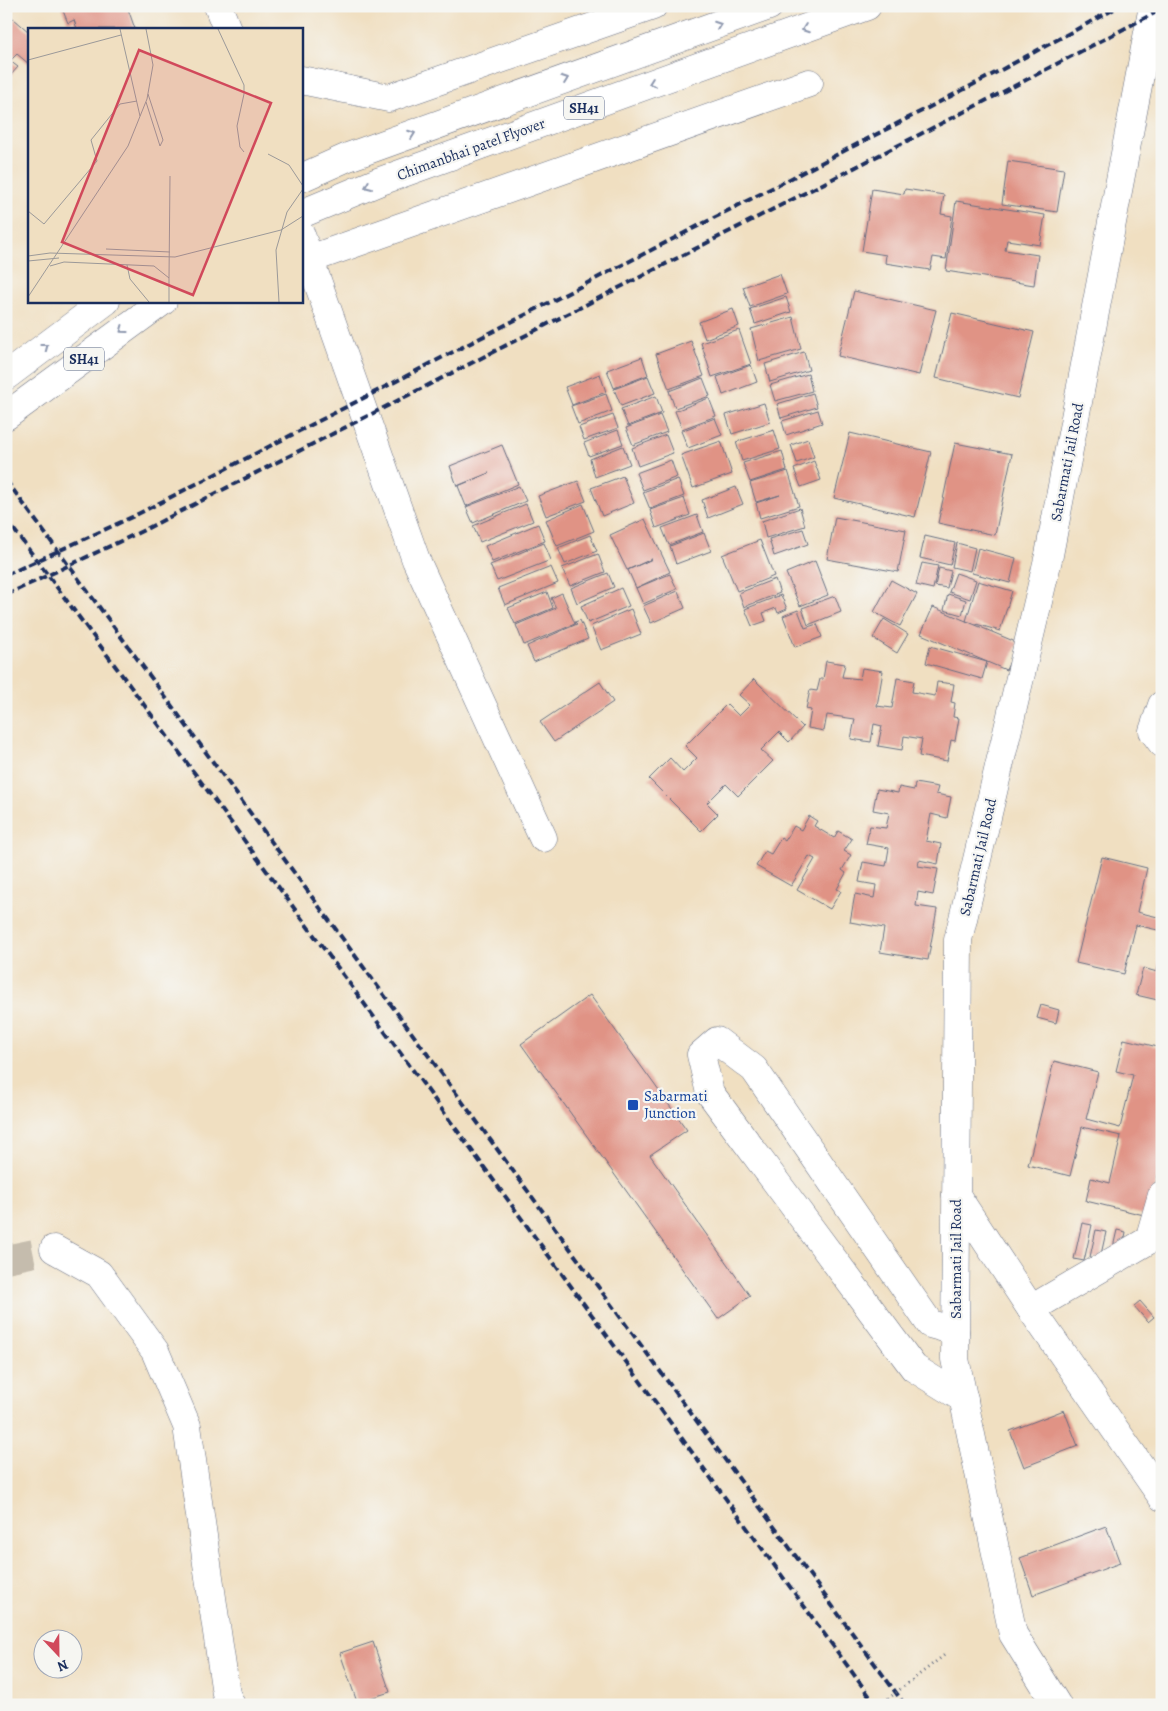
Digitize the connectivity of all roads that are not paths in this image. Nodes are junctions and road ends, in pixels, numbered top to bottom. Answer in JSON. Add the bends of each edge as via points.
{"nodes":[{"id":1,"x":218,"y":6,"type":"edge"},
{"id":2,"x":653,"y":6,"type":"edge"},
{"id":3,"x":769,"y":6,"type":"edge"},
{"id":4,"x":868,"y":6,"type":"edge"},
{"id":5,"x":1153,"y":6,"type":"edge"},
{"id":6,"x":589,"y":16,"type":"edge"},
{"id":7,"x":227,"y":28,"type":"edge"},
{"id":8,"x":302,"y":80,"type":"edge"},
{"id":9,"x":809,"y":83,"type":"dead end"},
{"id":10,"x":302,"y":178,"type":"edge"},
{"id":11,"x":302,"y":214,"type":"edge"},
{"id":12,"x":306,"y":247,"type":"edge"},
{"id":13,"x":105,"y":302,"type":"edge"},
{"id":14,"x":162,"y":302,"type":"edge"},
{"id":15,"x":6,"y":376,"type":"edge"},
{"id":16,"x":6,"y":416,"type":"edge"},
{"id":17,"x":1162,"y":705,"type":"edge"},
{"id":18,"x":1162,"y":742,"type":"edge"},
{"id":19,"x":543,"y":838,"type":"dead end"},
{"id":20,"x":956,"y":1195,"type":"junction"},
{"id":21,"x":1162,"y":1195,"type":"edge"},
{"id":22,"x":54,"y":1250,"type":"tunnel mouth"},
{"id":23,"x":1030,"y":1309,"type":"junction"},
{"id":24,"x":955,"y":1331,"type":"junction"},
{"id":25,"x":964,"y":1399,"type":"junction"},
{"id":26,"x":1162,"y":1497,"type":"edge"},
{"id":27,"x":231,"y":1705,"type":"edge"},
{"id":28,"x":1057,"y":1705,"type":"edge"}],
"edges":[{"from":1,"to":7,"type":"street"},
{"from":2,"to":6,"type":"street"},
{"from":10,"to":3,"type":"street","number":"SH41","one_way":true,"via":[[348,157]]},
{"from":4,"to":11,"type":"street","name":"Chimanbhai patel Flyover","number":"SH41","one_way":true,"via":[[378,182]]},
{"from":5,"to":20,"type":"street","name":"Sabarmati Jail Road","via":[[1049,555],[958,940]]},
{"from":6,"to":8,"type":"street","via":[[389,98]]},
{"from":9,"to":12,"type":"street"},
{"from":12,"to":19,"type":"street","via":[[416,560]]},
{"from":15,"to":13,"type":"street","number":"SH41","one_way":true},
{"from":14,"to":16,"type":"street","number":"SH41","one_way":true},
{"from":17,"to":18,"type":"street","via":[[1153,731]]},
{"from":20,"to":23,"type":"street"},
{"from":20,"to":24,"type":"street","name":"Sabarmati Jail Road"},
{"from":21,"to":23,"type":"street","via":[[1149,1240]]},
{"from":22,"to":27,"type":"street","via":[[99,1274],[155,1351],[188,1426],[226,1694]]},
{"from":23,"to":26,"type":"street"},
{"from":24,"to":25,"type":"street","name":"Sabarmati Jail Road","via":[[955,1359]]},
{"from":24,"to":25,"type":"street","via":[[930,1324],[754,1069],[717,1041],[701,1055],[710,1093],[914,1368]]},
{"from":25,"to":28,"type":"street","name":"Sabarmati Jail Road","via":[[1013,1634]]}]}
